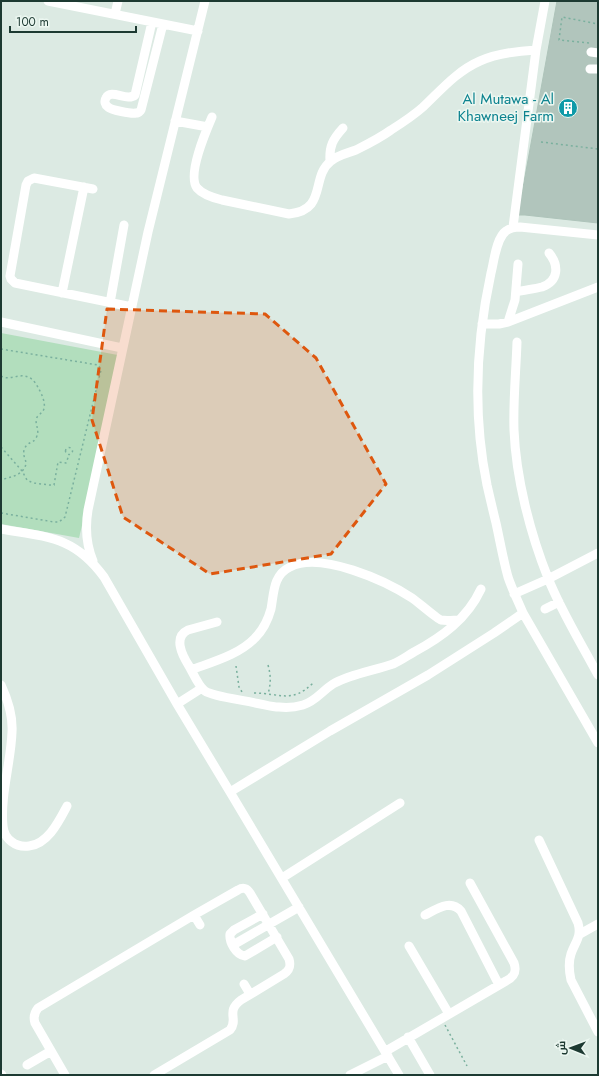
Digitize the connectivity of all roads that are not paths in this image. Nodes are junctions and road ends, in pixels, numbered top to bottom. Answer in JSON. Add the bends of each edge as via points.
{"nodes":[{"id":1,"x":48,"y":1,"type":"edge"},
{"id":2,"x":118,"y":1,"type":"edge"},
{"id":3,"x":205,"y":1,"type":"edge"},
{"id":4,"x":546,"y":1,"type":"edge"},
{"id":5,"x":115,"y":14,"type":"junction"},
{"id":6,"x":152,"y":22,"type":"junction"},
{"id":7,"x":163,"y":24,"type":"junction"},
{"id":8,"x":198,"y":31,"type":"junction"},
{"id":9,"x":536,"y":50,"type":"junction"},
{"id":10,"x":212,"y":116,"type":"dead end"},
{"id":11,"x":175,"y":121,"type":"junction"},
{"id":12,"x":208,"y":128,"type":"junction"},
{"id":13,"x":343,"y":128,"type":"dead end"},
{"id":14,"x":330,"y":161,"type":"junction"},
{"id":15,"x":124,"y":225,"type":"dead end"},
{"id":16,"x":513,"y":227,"type":"junction"},
{"id":17,"x":598,"y":235,"type":"edge"},
{"id":18,"x":549,"y":253,"type":"dead end"},
{"id":19,"x":518,"y":264,"type":"dead end"},
{"id":20,"x":598,"y":286,"type":"edge"},
{"id":21,"x":516,"y":292,"type":"junction"},
{"id":22,"x":62,"y":293,"type":"junction"},
{"id":23,"x":110,"y":303,"type":"junction"},
{"id":24,"x":132,"y":307,"type":"junction"},
{"id":25,"x":1,"y":322,"type":"edge"},
{"id":26,"x":508,"y":322,"type":"junction"},
{"id":27,"x":482,"y":324,"type":"junction"},
{"id":28,"x":518,"y":342,"type":"dead end"},
{"id":29,"x":122,"y":348,"type":"junction"},
{"id":30,"x":1,"y":529,"type":"edge"},
{"id":31,"x":598,"y":553,"type":"edge"},
{"id":32,"x":95,"y":565,"type":"junction"},
{"id":33,"x":548,"y":579,"type":"junction"},
{"id":34,"x":481,"y":589,"type":"dead end"},
{"id":35,"x":514,"y":594,"type":"junction"},
{"id":36,"x":559,"y":602,"type":"junction"},
{"id":37,"x":545,"y":609,"type":"dead end"},
{"id":38,"x":523,"y":613,"type":"junction"},
{"id":39,"x":440,"y":620,"type":"junction"},
{"id":40,"x":460,"y":620,"type":"junction"},
{"id":41,"x":217,"y":622,"type":"dead end"},
{"id":42,"x":441,"y":636,"type":"junction"},
{"id":43,"x":191,"y":670,"type":"junction"},
{"id":44,"x":598,"y":675,"type":"edge"},
{"id":45,"x":1,"y":685,"type":"edge"},
{"id":46,"x":202,"y":688,"type":"junction"},
{"id":47,"x":177,"y":704,"type":"junction"},
{"id":48,"x":596,"y":733,"type":"edge"},
{"id":49,"x":598,"y":743,"type":"edge"},
{"id":50,"x":230,"y":792,"type":"junction"},
{"id":51,"x":400,"y":803,"type":"dead end"},
{"id":52,"x":67,"y":806,"type":"dead end"},
{"id":53,"x":539,"y":840,"type":"dead end"},
{"id":54,"x":282,"y":878,"type":"junction"},
{"id":55,"x":470,"y":883,"type":"dead end"},
{"id":56,"x":299,"y":907,"type":"junction"},
{"id":57,"x":263,"y":914,"type":"junction"},
{"id":58,"x":194,"y":915,"type":"junction"},
{"id":59,"x":425,"y":915,"type":"dead end"},
{"id":60,"x":598,"y":924,"type":"edge"},
{"id":61,"x":200,"y":925,"type":"dead end"},
{"id":62,"x":269,"y":925,"type":"junction"},
{"id":63,"x":580,"y":934,"type":"junction"},
{"id":64,"x":277,"y":937,"type":"junction"},
{"id":65,"x":233,"y":945,"type":"junction"},
{"id":66,"x":409,"y":946,"type":"dead end"},
{"id":67,"x":244,"y":984,"type":"dead end"},
{"id":68,"x":499,"y":985,"type":"junction"},
{"id":69,"x":250,"y":994,"type":"junction"},
{"id":70,"x":445,"y":1016,"type":"junction"},
{"id":71,"x":598,"y":1032,"type":"edge"},
{"id":72,"x":408,"y":1037,"type":"junction"},
{"id":73,"x":51,"y":1051,"type":"junction"},
{"id":74,"x":387,"y":1053,"type":"junction"},
{"id":75,"x":26,"y":1065,"type":"dead end"},
{"id":76,"x":367,"y":1071,"type":"edge"},
{"id":77,"x":65,"y":1075,"type":"edge"},
{"id":78,"x":154,"y":1075,"type":"edge"},
{"id":79,"x":350,"y":1075,"type":"edge"},
{"id":80,"x":399,"y":1075,"type":"edge"},
{"id":81,"x":430,"y":1075,"type":"edge"}],
"edges":[{"from":1,"to":5,"type":"street"},
{"from":2,"to":5,"type":"street"},
{"from":3,"to":8,"type":"street"},
{"from":4,"to":9,"type":"street"},
{"from":5,"to":6,"type":"street"},
{"from":6,"to":7,"type":"street"},
{"from":6,"to":7,"type":"street","via":[[136,95],[109,95],[105,103],[110,108],[135,113],[141,110]]},
{"from":7,"to":8,"type":"street"},
{"from":8,"to":11,"type":"street"},
{"from":9,"to":14,"type":"street","via":[[496,55],[469,66],[405,121],[369,143]]},
{"from":9,"to":16,"type":"street"},
{"from":10,"to":12,"type":"street"},
{"from":11,"to":12,"type":"street"},
{"from":11,"to":24,"type":"street"},
{"from":12,"to":14,"type":"street","via":[[198,154],[194,175],[197,188],[212,198],[289,214],[298,213],[312,202]]},
{"from":13,"to":14,"type":"street","via":[[332,143]]},
{"from":15,"to":23,"type":"street"},
{"from":16,"to":17,"type":"street"},
{"from":16,"to":27,"type":"street","via":[[506,231],[498,244]]},
{"from":18,"to":21,"type":"street","via":[[556,265],[554,278],[543,286]]},
{"from":19,"to":21,"type":"street"},
{"from":20,"to":26,"type":"street"},
{"from":21,"to":26,"type":"street"},
{"from":22,"to":22,"type":"street","via":[[15,283],[10,276],[26,185],[34,178],[89,188]]},
{"from":22,"to":23,"type":"street"},
{"from":23,"to":24,"type":"street"},
{"from":24,"to":29,"type":"street"},
{"from":25,"to":29,"type":"street"},
{"from":26,"to":27,"type":"street"},
{"from":27,"to":35,"type":"street","via":[[479,357],[481,438],[487,484]]},
{"from":28,"to":33,"type":"street","via":[[514,431],[519,476],[527,514]]},
{"from":29,"to":32,"type":"street","via":[[86,524],[86,538]]},
{"from":30,"to":32,"type":"street","via":[[59,540],[73,546]]},
{"from":31,"to":33,"type":"street"},
{"from":32,"to":47,"type":"street"},
{"from":33,"to":35,"type":"street"},
{"from":33,"to":36,"type":"street"},
{"from":34,"to":40,"type":"street"},
{"from":35,"to":38,"type":"street"},
{"from":36,"to":37,"type":"street"},
{"from":36,"to":44,"type":"street"},
{"from":38,"to":48,"type":"street"},
{"from":38,"to":50,"type":"street","via":[[428,675],[306,744]]},
{"from":39,"to":40,"type":"street"},
{"from":39,"to":42,"type":"street"},
{"from":39,"to":43,"type":"street","via":[[416,601],[364,574],[342,567],[298,564],[282,572],[277,580],[268,619],[248,645]]},
{"from":40,"to":42,"type":"street"},
{"from":41,"to":43,"type":"street","via":[[188,630],[181,636],[182,651]]},
{"from":42,"to":46,"type":"street","via":[[394,663],[339,681],[303,705],[277,707],[215,695]]},
{"from":43,"to":46,"type":"street"},
{"from":45,"to":52,"type":"street","via":[[8,701],[12,732],[3,799],[2,820],[5,833],[14,844],[27,847],[34,845],[54,828]]},
{"from":46,"to":47,"type":"street"},
{"from":47,"to":50,"type":"street"},
{"from":48,"to":49,"type":"street"},
{"from":50,"to":54,"type":"street"},
{"from":51,"to":54,"type":"street"},
{"from":53,"to":63,"type":"street","via":[[578,923]]},
{"from":54,"to":56,"type":"street"},
{"from":55,"to":68,"type":"street","via":[[516,968],[513,976]]},
{"from":56,"to":62,"type":"street"},
{"from":56,"to":74,"type":"street"},
{"from":57,"to":58,"type":"street","via":[[248,890],[241,888]]},
{"from":57,"to":62,"type":"street"},
{"from":57,"to":65,"type":"street","via":[[232,932],[230,938]]},
{"from":58,"to":61,"type":"street"},
{"from":58,"to":73,"type":"street","via":[[38,1008],[34,1019]]},
{"from":59,"to":68,"type":"street","via":[[449,905],[458,907]]},
{"from":60,"to":63,"type":"street"},
{"from":62,"to":64,"type":"street"},
{"from":62,"to":65,"type":"street"},
{"from":63,"to":71,"type":"street","via":[[570,955],[569,972]]},
{"from":64,"to":65,"type":"street","via":[[245,956],[240,955]]},
{"from":64,"to":69,"type":"street","via":[[289,959],[290,968]]},
{"from":66,"to":70,"type":"street"},
{"from":67,"to":69,"type":"street"},
{"from":68,"to":70,"type":"street"},
{"from":69,"to":78,"type":"street","via":[[235,1004],[232,1011],[234,1022],[230,1030]]},
{"from":70,"to":72,"type":"street"},
{"from":72,"to":74,"type":"street"},
{"from":72,"to":81,"type":"street"},
{"from":73,"to":75,"type":"street"},
{"from":73,"to":77,"type":"street"},
{"from":74,"to":76,"type":"street"},
{"from":74,"to":80,"type":"street"},
{"from":76,"to":79,"type":"street"}]}
